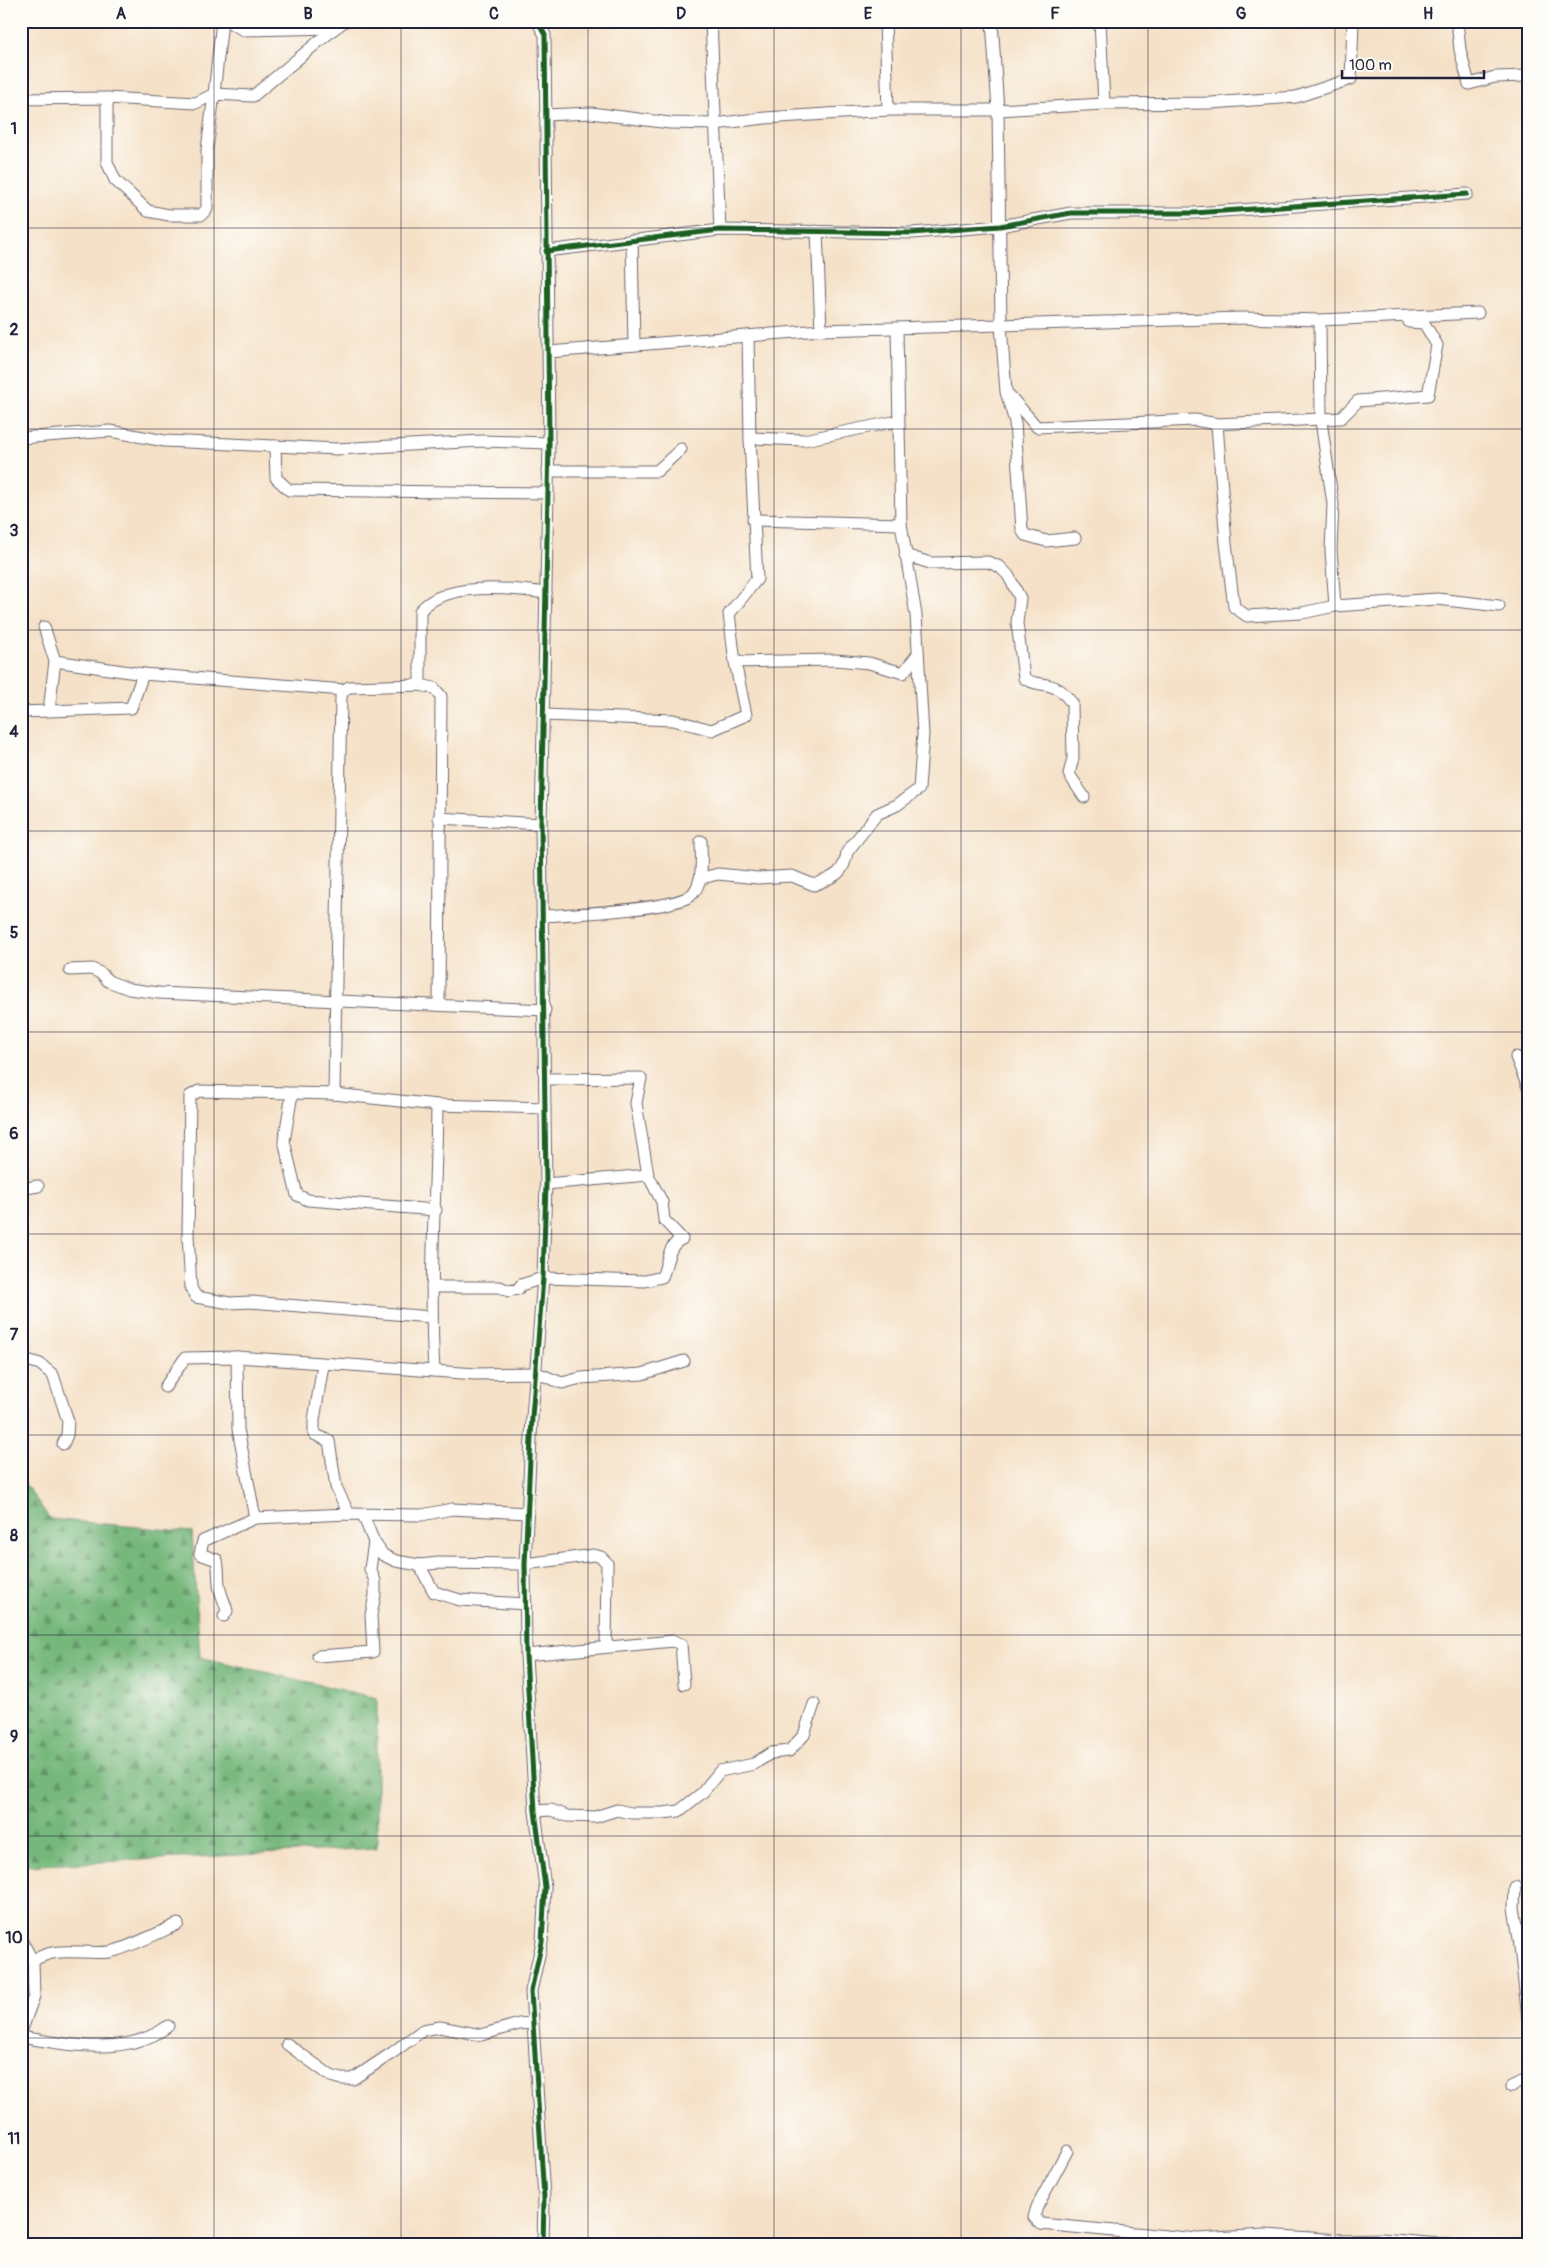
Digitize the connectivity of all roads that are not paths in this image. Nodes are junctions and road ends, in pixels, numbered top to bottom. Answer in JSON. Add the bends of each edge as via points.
{"nodes":[{"id":1,"x":222,"y":21,"type":"edge"},
{"id":2,"x":231,"y":21,"type":"edge"},
{"id":3,"x":537,"y":21,"type":"edge"},
{"id":4,"x":546,"y":21,"type":"edge"},
{"id":5,"x":711,"y":21,"type":"edge"},
{"id":6,"x":885,"y":21,"type":"edge"},
{"id":7,"x":992,"y":21,"type":"edge"},
{"id":8,"x":1100,"y":21,"type":"edge"},
{"id":9,"x":1353,"y":21,"type":"edge"},
{"id":10,"x":1457,"y":21,"type":"edge"},
{"id":11,"x":340,"y":24,"type":"edge"},
{"id":12,"x":545,"y":35,"type":"junction"},
{"id":13,"x":1528,"y":76,"type":"edge"},
{"id":14,"x":214,"y":94,"type":"junction"},
{"id":15,"x":107,"y":98,"type":"junction"},
{"id":16,"x":21,"y":99,"type":"edge"},
{"id":17,"x":1104,"y":104,"type":"junction"},
{"id":18,"x":888,"y":110,"type":"junction"},
{"id":19,"x":998,"y":110,"type":"junction"},
{"id":20,"x":545,"y":115,"type":"junction"},
{"id":21,"x":714,"y":124,"type":"junction"},
{"id":22,"x":1467,"y":194,"type":"dead end"},
{"id":23,"x":1000,"y":226,"type":"junction"},
{"id":24,"x":720,"y":230,"type":"junction"},
{"id":25,"x":817,"y":231,"type":"junction"},
{"id":26,"x":632,"y":240,"type":"junction"},
{"id":27,"x":546,"y":251,"type":"junction"},
{"id":28,"x":1478,"y":313,"type":"dead end"},
{"id":29,"x":1370,"y":318,"type":"junction"},
{"id":30,"x":1320,"y":320,"type":"junction"},
{"id":31,"x":1001,"y":325,"type":"junction"},
{"id":32,"x":898,"y":329,"type":"junction"},
{"id":33,"x":821,"y":330,"type":"junction"},
{"id":34,"x":748,"y":336,"type":"junction"},
{"id":35,"x":634,"y":345,"type":"junction"},
{"id":36,"x":549,"y":352,"type":"junction"},
{"id":37,"x":1006,"y":392,"type":"junction"},
{"id":38,"x":898,"y":421,"type":"junction"},
{"id":39,"x":1321,"y":421,"type":"junction"},
{"id":40,"x":1217,"y":424,"type":"junction"},
{"id":41,"x":21,"y":438,"type":"edge"},
{"id":42,"x":750,"y":438,"type":"junction"},
{"id":43,"x":549,"y":443,"type":"junction"},
{"id":44,"x":276,"y":446,"type":"junction"},
{"id":45,"x":681,"y":449,"type":"dead end"},
{"id":46,"x":548,"y":471,"type":"junction"},
{"id":47,"x":548,"y":493,"type":"junction"},
{"id":48,"x":753,"y":520,"type":"junction"},
{"id":49,"x":901,"y":524,"type":"junction"},
{"id":50,"x":1075,"y":538,"type":"dead end"},
{"id":51,"x":905,"y":555,"type":"junction"},
{"id":52,"x":546,"y":593,"type":"junction"},
{"id":53,"x":1335,"y":606,"type":"junction"},
{"id":54,"x":1499,"y":606,"type":"dead end"},
{"id":55,"x":44,"y":626,"type":"dead end"},
{"id":56,"x":918,"y":654,"type":"junction"},
{"id":57,"x":55,"y":661,"type":"junction"},
{"id":58,"x":736,"y":662,"type":"junction"},
{"id":59,"x":143,"y":674,"type":"junction"},
{"id":60,"x":420,"y":685,"type":"junction"},
{"id":61,"x":344,"y":690,"type":"junction"},
{"id":62,"x":49,"y":710,"type":"junction"},
{"id":63,"x":21,"y":712,"type":"edge"},
{"id":64,"x":544,"y":716,"type":"junction"},
{"id":65,"x":1084,"y":797,"type":"dead end"},
{"id":66,"x":439,"y":818,"type":"junction"},
{"id":67,"x":541,"y":824,"type":"junction"},
{"id":68,"x":701,"y":842,"type":"dead end"},
{"id":69,"x":700,"y":876,"type":"junction"},
{"id":70,"x":543,"y":916,"type":"junction"},
{"id":71,"x":70,"y":970,"type":"dead end"},
{"id":72,"x":337,"y":1000,"type":"junction"},
{"id":73,"x":439,"y":1005,"type":"junction"},
{"id":74,"x":545,"y":1010,"type":"junction"},
{"id":75,"x":1516,"y":1058,"type":"dead end"},
{"id":76,"x":545,"y":1079,"type":"junction"},
{"id":77,"x":1528,"y":1087,"type":"edge"},
{"id":78,"x":292,"y":1094,"type":"junction"},
{"id":79,"x":334,"y":1094,"type":"junction"},
{"id":80,"x":437,"y":1106,"type":"junction"},
{"id":81,"x":545,"y":1108,"type":"junction"},
{"id":82,"x":648,"y":1175,"type":"junction"},
{"id":83,"x":546,"y":1184,"type":"junction"},
{"id":84,"x":38,"y":1186,"type":"dead end"},
{"id":85,"x":21,"y":1189,"type":"edge"},
{"id":86,"x":436,"y":1210,"type":"junction"},
{"id":87,"x":543,"y":1278,"type":"junction"},
{"id":88,"x":432,"y":1287,"type":"junction"},
{"id":89,"x":431,"y":1317,"type":"junction"},
{"id":90,"x":237,"y":1357,"type":"junction"},
{"id":91,"x":21,"y":1358,"type":"edge"},
{"id":92,"x":684,"y":1361,"type":"dead end"},
{"id":93,"x":323,"y":1365,"type":"junction"},
{"id":94,"x":434,"y":1371,"type":"junction"},
{"id":95,"x":537,"y":1373,"type":"junction"},
{"id":96,"x":165,"y":1387,"type":"dead end"},
{"id":97,"x":63,"y":1444,"type":"dead end"},
{"id":98,"x":528,"y":1513,"type":"junction"},
{"id":99,"x":349,"y":1514,"type":"junction"},
{"id":100,"x":363,"y":1515,"type":"junction"},
{"id":101,"x":255,"y":1518,"type":"junction"},
{"id":102,"x":374,"y":1542,"type":"junction"},
{"id":103,"x":525,"y":1564,"type":"junction"},
{"id":104,"x":419,"y":1565,"type":"junction"},
{"id":105,"x":526,"y":1604,"type":"junction"},
{"id":106,"x":224,"y":1616,"type":"dead end"},
{"id":107,"x":606,"y":1647,"type":"junction"},
{"id":108,"x":526,"y":1655,"type":"junction"},
{"id":109,"x":318,"y":1656,"type":"dead end"},
{"id":110,"x":684,"y":1684,"type":"dead end"},
{"id":111,"x":814,"y":1704,"type":"dead end"},
{"id":112,"x":535,"y":1811,"type":"junction"},
{"id":113,"x":1515,"y":1887,"type":"dead end"},
{"id":114,"x":178,"y":1924,"type":"dead end"},
{"id":115,"x":1523,"y":1936,"type":"edge"},
{"id":116,"x":21,"y":1940,"type":"edge"},
{"id":117,"x":33,"y":1961,"type":"junction"},
{"id":118,"x":1528,"y":2018,"type":"edge"},
{"id":119,"x":532,"y":2023,"type":"junction"},
{"id":120,"x":168,"y":2026,"type":"dead end"},
{"id":121,"x":21,"y":2032,"type":"edge"},
{"id":122,"x":21,"y":2037,"type":"edge"},
{"id":123,"x":287,"y":2044,"type":"dead end"},
{"id":124,"x":1528,"y":2078,"type":"edge"},
{"id":125,"x":1512,"y":2086,"type":"dead end"},
{"id":126,"x":1067,"y":2151,"type":"dead end"},
{"id":127,"x":1264,"y":2240,"type":"edge"},
{"id":128,"x":543,"y":2245,"type":"edge"},
{"id":129,"x":1450,"y":2245,"type":"edge"}],
"edges":[{"from":1,"to":14,"type":"street"},
{"from":2,"to":11,"type":"street","via":[[244,30]]},
{"from":3,"to":12,"type":"street"},
{"from":4,"to":12,"type":"street"},
{"from":5,"to":21,"type":"street"},
{"from":6,"to":18,"type":"street"},
{"from":7,"to":19,"type":"street"},
{"from":8,"to":17,"type":"street"},
{"from":9,"to":17,"type":"street","via":[[1350,79],[1342,82],[1296,97]]},
{"from":10,"to":13,"type":"street","via":[[1469,84],[1495,77]]},
{"from":11,"to":14,"type":"street","via":[[253,96]]},
{"from":12,"to":20,"type":"street"},
{"from":14,"to":15,"type":"street","via":[[196,103]]},
{"from":14,"to":15,"type":"street","via":[[207,150],[206,210],[202,215],[148,211],[115,180],[107,162]]},
{"from":15,"to":16,"type":"street"},
{"from":17,"to":19,"type":"street"},
{"from":18,"to":19,"type":"street"},
{"from":18,"to":21,"type":"street"},
{"from":19,"to":23,"type":"street"},
{"from":20,"to":21,"type":"street","via":[[591,113],[670,123]]},
{"from":20,"to":27,"type":"street"},
{"from":21,"to":24,"type":"street"},
{"from":22,"to":23,"type":"street","via":[[1194,213],[1070,213]]},
{"from":23,"to":25,"type":"street","via":[[912,233]]},
{"from":23,"to":31,"type":"street"},
{"from":24,"to":25,"type":"street"},
{"from":24,"to":26,"type":"street"},
{"from":25,"to":33,"type":"street"},
{"from":26,"to":27,"type":"street"},
{"from":26,"to":35,"type":"street"},
{"from":27,"to":36,"type":"street"},
{"from":28,"to":29,"type":"street"},
{"from":29,"to":30,"type":"street"},
{"from":29,"to":39,"type":"street","via":[[1424,323],[1436,345],[1428,395],[1358,401],[1341,418]]},
{"from":30,"to":31,"type":"street","via":[[1242,318]]},
{"from":30,"to":39,"type":"street"},
{"from":31,"to":32,"type":"street"},
{"from":31,"to":37,"type":"street"},
{"from":32,"to":33,"type":"street"},
{"from":32,"to":38,"type":"street"},
{"from":33,"to":34,"type":"street"},
{"from":34,"to":35,"type":"street"},
{"from":34,"to":42,"type":"street"},
{"from":35,"to":36,"type":"street"},
{"from":36,"to":43,"type":"street"},
{"from":37,"to":40,"type":"street","via":[[1037,427],[1195,420]]},
{"from":37,"to":50,"type":"street","via":[[1015,422],[1022,530],[1025,536],[1046,542]]},
{"from":38,"to":42,"type":"street","via":[[804,440]]},
{"from":38,"to":49,"type":"street"},
{"from":39,"to":40,"type":"street"},
{"from":39,"to":53,"type":"street","via":[[1333,504],[1331,550]]},
{"from":40,"to":53,"type":"street","via":[[1234,607],[1247,616],[1302,613]]},
{"from":41,"to":44,"type":"street","via":[[110,431],[165,441]]},
{"from":42,"to":48,"type":"street"},
{"from":43,"to":44,"type":"street","via":[[482,441],[337,449]]},
{"from":43,"to":46,"type":"street"},
{"from":44,"to":47,"type":"street","via":[[276,478],[289,490]]},
{"from":45,"to":46,"type":"street","via":[[657,471]]},
{"from":46,"to":47,"type":"street"},
{"from":47,"to":52,"type":"street"},
{"from":48,"to":49,"type":"street"},
{"from":48,"to":58,"type":"street","via":[[757,579],[729,614]]},
{"from":49,"to":51,"type":"street"},
{"from":51,"to":56,"type":"street","via":[[916,615]]},
{"from":51,"to":65,"type":"street","via":[[930,563],[988,562],[1008,575],[1020,598],[1016,623],[1024,678],[1030,683],[1060,689],[1072,704],[1073,758],[1069,774]]},
{"from":52,"to":60,"type":"street","via":[[520,589],[460,591],[428,601],[420,611]]},
{"from":52,"to":64,"type":"street"},
{"from":53,"to":54,"type":"street","via":[[1437,599]]},
{"from":55,"to":57,"type":"street"},
{"from":56,"to":58,"type":"street","via":[[903,673],[870,663],[834,660]]},
{"from":56,"to":69,"type":"street","via":[[924,734],[919,789],[897,805],[876,814],[847,852],[839,873],[814,885],[792,876]]},
{"from":57,"to":59,"type":"street"},
{"from":57,"to":62,"type":"street"},
{"from":58,"to":64,"type":"street","via":[[746,716],[712,730],[673,720]]},
{"from":59,"to":61,"type":"street"},
{"from":59,"to":62,"type":"street","via":[[131,708]]},
{"from":60,"to":61,"type":"street","via":[[349,687]]},
{"from":60,"to":66,"type":"street","via":[[434,688],[441,696]]},
{"from":61,"to":72,"type":"street"},
{"from":62,"to":63,"type":"street"},
{"from":64,"to":67,"type":"street"},
{"from":66,"to":67,"type":"street"},
{"from":66,"to":73,"type":"street"},
{"from":67,"to":70,"type":"street"},
{"from":68,"to":69,"type":"street"},
{"from":69,"to":70,"type":"street","via":[[690,896],[657,906]]},
{"from":70,"to":74,"type":"street"},
{"from":71,"to":72,"type":"street","via":[[92,969],[108,981],[129,989],[159,993]]},
{"from":72,"to":73,"type":"street"},
{"from":72,"to":79,"type":"street"},
{"from":73,"to":74,"type":"street"},
{"from":74,"to":76,"type":"street"},
{"from":75,"to":77,"type":"street"},
{"from":76,"to":81,"type":"street"},
{"from":76,"to":82,"type":"street","via":[[641,1078],[636,1103]]},
{"from":78,"to":79,"type":"street"},
{"from":78,"to":86,"type":"street","via":[[284,1141],[297,1195],[308,1200]]},
{"from":78,"to":89,"type":"street","via":[[199,1091],[190,1096],[188,1235],[191,1288],[196,1297],[230,1303]]},
{"from":79,"to":80,"type":"street"},
{"from":80,"to":81,"type":"street"},
{"from":80,"to":86,"type":"street"},
{"from":81,"to":83,"type":"street"},
{"from":82,"to":83,"type":"street"},
{"from":82,"to":87,"type":"street","via":[[662,1202],[664,1220],[682,1239],[676,1241],[670,1251],[662,1277],[645,1281]]},
{"from":83,"to":87,"type":"street"},
{"from":84,"to":85,"type":"street"},
{"from":86,"to":88,"type":"street"},
{"from":87,"to":88,"type":"street","via":[[509,1291],[500,1286]]},
{"from":87,"to":95,"type":"street"},
{"from":88,"to":89,"type":"street"},
{"from":89,"to":94,"type":"street"},
{"from":90,"to":93,"type":"street"},
{"from":90,"to":96,"type":"street","via":[[185,1358]]},
{"from":90,"to":101,"type":"street","via":[[238,1429]]},
{"from":91,"to":97,"type":"street","via":[[40,1364],[52,1375],[68,1421]]},
{"from":92,"to":95,"type":"street","via":[[642,1374],[581,1378],[562,1383]]},
{"from":93,"to":94,"type":"street"},
{"from":93,"to":99,"type":"street","via":[[314,1434],[328,1441],[336,1487]]},
{"from":94,"to":95,"type":"street"},
{"from":95,"to":98,"type":"street"},
{"from":98,"to":100,"type":"street","via":[[452,1509],[422,1515]]},
{"from":98,"to":103,"type":"street"},
{"from":99,"to":100,"type":"street"},
{"from":99,"to":101,"type":"street"},
{"from":100,"to":102,"type":"street"},
{"from":101,"to":106,"type":"street","via":[[203,1541],[200,1554],[217,1560],[218,1584],[227,1611]]},
{"from":102,"to":104,"type":"street","via":[[383,1555]]},
{"from":102,"to":109,"type":"street","via":[[370,1569],[376,1595],[371,1610],[373,1652]]},
{"from":103,"to":104,"type":"street"},
{"from":103,"to":105,"type":"street"},
{"from":103,"to":107,"type":"street","via":[[594,1555],[607,1563]]},
{"from":104,"to":105,"type":"street","via":[[434,1592],[460,1600]]},
{"from":105,"to":108,"type":"street"},
{"from":107,"to":108,"type":"street"},
{"from":107,"to":110,"type":"street","via":[[673,1641],[681,1644]]},
{"from":108,"to":112,"type":"street"},
{"from":111,"to":112,"type":"street","via":[[804,1735],[788,1751],[771,1752],[754,1764],[720,1771],[702,1793],[679,1811],[617,1810],[595,1817],[568,1816],[551,1810]]},
{"from":112,"to":119,"type":"street","via":[[545,1887],[542,1942],[531,1991]]},
{"from":113,"to":115,"type":"street","via":[[1514,1908]]},
{"from":114,"to":117,"type":"street","via":[[110,1952],[61,1951],[44,1953]]},
{"from":115,"to":118,"type":"street"},
{"from":116,"to":117,"type":"street"},
{"from":117,"to":121,"type":"street","via":[[34,1996]]},
{"from":119,"to":123,"type":"street","via":[[481,2035],[440,2027],[423,2030],[353,2078],[342,2079],[331,2076]]},
{"from":119,"to":128,"type":"street","via":[[544,2198]]},
{"from":120,"to":122,"type":"street","via":[[156,2036],[103,2046]]},
{"from":124,"to":125,"type":"street"},
{"from":126,"to":127,"type":"street","via":[[1034,2217],[1041,2224],[1198,2239]]},
{"from":127,"to":129,"type":"street","via":[[1382,2239]]}]}
